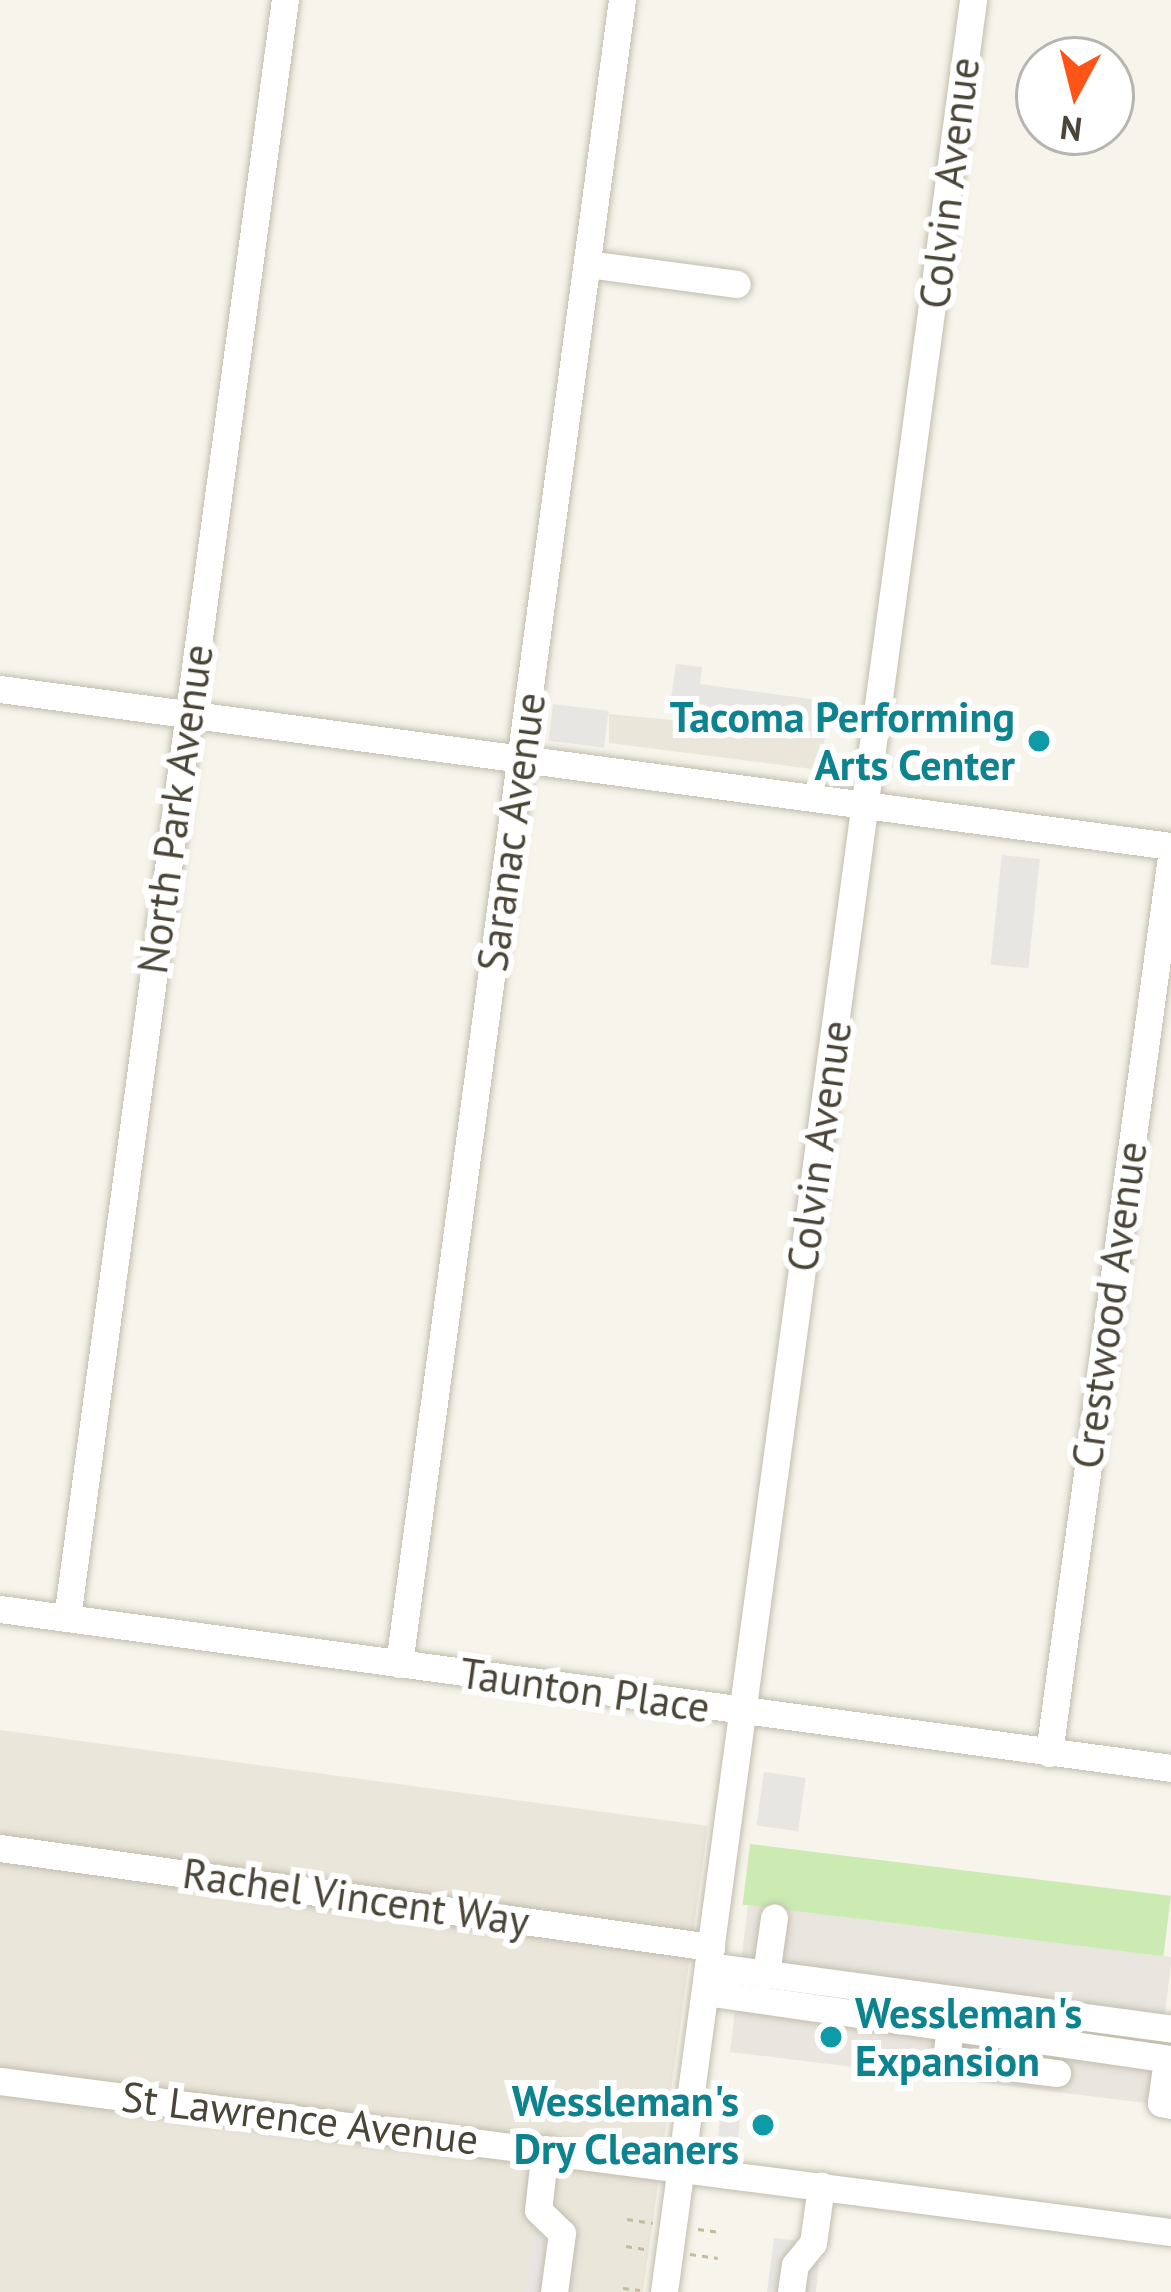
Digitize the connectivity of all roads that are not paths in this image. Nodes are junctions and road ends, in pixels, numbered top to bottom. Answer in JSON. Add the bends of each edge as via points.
{"nodes":[{"id":1,"x":285,"y":0,"type":"edge"},
{"id":2,"x":622,"y":0,"type":"edge"},
{"id":3,"x":973,"y":0,"type":"edge"},
{"id":4,"x":587,"y":264,"type":"junction"},
{"id":5,"x":736,"y":284,"type":"dead end"},
{"id":6,"x":0,"y":689,"type":"edge"},
{"id":7,"x":187,"y":715,"type":"junction"},
{"id":8,"x":520,"y":759,"type":"junction"},
{"id":9,"x":865,"y":806,"type":"junction"},
{"id":10,"x":1171,"y":846,"type":"edge"},
{"id":11,"x":1171,"y":857,"type":"edge"},
{"id":12,"x":0,"y":1609,"type":"edge"},
{"id":13,"x":67,"y":1618,"type":"junction"},
{"id":14,"x":399,"y":1664,"type":"junction"},
{"id":15,"x":743,"y":1712,"type":"junction"},
{"id":16,"x":1049,"y":1753,"type":"junction"},
{"id":17,"x":1171,"y":1768,"type":"edge"},
{"id":18,"x":0,"y":1848,"type":"edge"},
{"id":19,"x":774,"y":1918,"type":"dead end"},
{"id":20,"x":708,"y":1968,"type":"junction"},
{"id":21,"x":766,"y":1974,"type":"junction"},
{"id":22,"x":950,"y":2027,"type":"junction"},
{"id":23,"x":1171,"y":2029,"type":"edge"},
{"id":24,"x":1169,"y":2059,"type":"edge"},
{"id":25,"x":1058,"y":2073,"type":"dead end"},
{"id":26,"x":0,"y":2081,"type":"edge"},
{"id":27,"x":1171,"y":2105,"type":"edge"},
{"id":28,"x":545,"y":2149,"type":"junction"},
{"id":29,"x":681,"y":2168,"type":"junction"},
{"id":30,"x":820,"y":2186,"type":"junction"},
{"id":31,"x":1171,"y":2233,"type":"edge"},
{"id":32,"x":554,"y":2292,"type":"edge"},
{"id":33,"x":664,"y":2292,"type":"edge"},
{"id":34,"x":791,"y":2292,"type":"edge"}],
"edges":[{"from":1,"to":7,"type":"street","name":"North Park Avenue"},
{"from":2,"to":4,"type":"street","name":"Saranac Avenue"},
{"from":3,"to":9,"type":"street","name":"Colvin Avenue"},
{"from":4,"to":5,"type":"street"},
{"from":4,"to":8,"type":"street","name":"Saranac Avenue"},
{"from":6,"to":7,"type":"street"},
{"from":7,"to":8,"type":"street"},
{"from":7,"to":13,"type":"street","name":"North Park Avenue"},
{"from":8,"to":9,"type":"street"},
{"from":8,"to":14,"type":"street","name":"Saranac Avenue"},
{"from":9,"to":10,"type":"street"},
{"from":9,"to":15,"type":"street","name":"Colvin Avenue"},
{"from":11,"to":16,"type":"street","name":"Crestwood Avenue"},
{"from":12,"to":13,"type":"street","name":"Taunton Place"},
{"from":13,"to":14,"type":"street","name":"Taunton Place"},
{"from":14,"to":15,"type":"street","name":"Taunton Place"},
{"from":15,"to":16,"type":"street","name":"Taunton Place"},
{"from":15,"to":20,"type":"street","name":"Colvin Avenue"},
{"from":16,"to":17,"type":"street","name":"Taunton Place"},
{"from":18,"to":20,"type":"street","name":"Rachel Vincent Way"},
{"from":19,"to":21,"type":"street"},
{"from":20,"to":21,"type":"street"},
{"from":20,"to":22,"type":"street"},
{"from":20,"to":29,"type":"street","name":"Colvin Avenue"},
{"from":21,"to":23,"type":"street"},
{"from":22,"to":24,"type":"street"},
{"from":22,"to":25,"type":"street","via":[[946,2059]]},
{"from":24,"to":27,"type":"street","via":[[1161,2103]]},
{"from":26,"to":28,"type":"street","name":"St Lawrence Avenue"},
{"from":28,"to":29,"type":"street","name":"St Lawrence Avenue"},
{"from":28,"to":32,"type":"street","via":[[538,2210],[562,2233]]},
{"from":29,"to":30,"type":"street","name":"St Lawrence Avenue"},
{"from":29,"to":33,"type":"street","name":"Colvin Avenue"},
{"from":30,"to":31,"type":"street","name":"St Lawrence Avenue"},
{"from":30,"to":34,"type":"street","via":[[813,2243],[795,2265]]}]}
